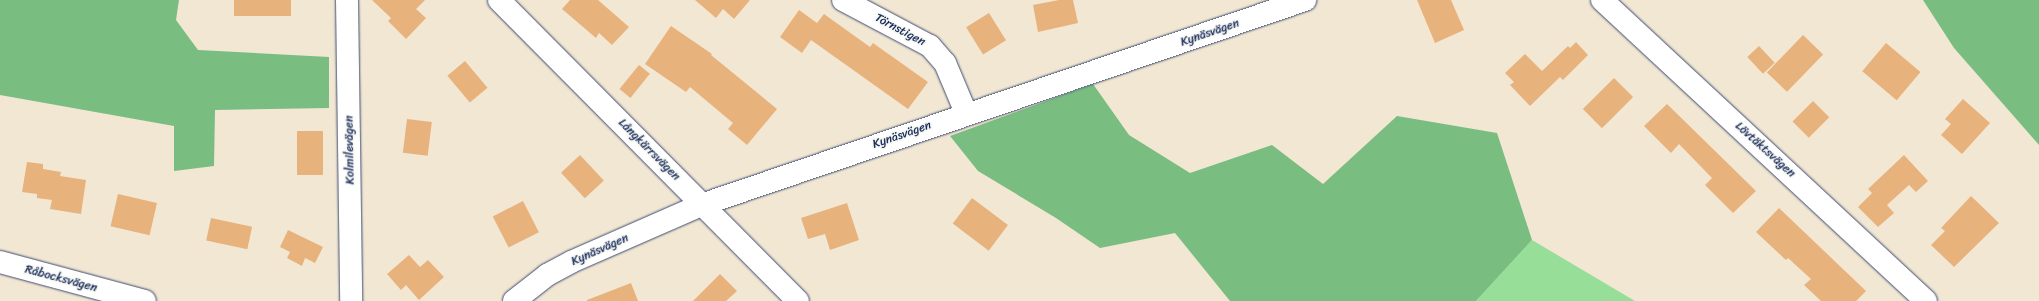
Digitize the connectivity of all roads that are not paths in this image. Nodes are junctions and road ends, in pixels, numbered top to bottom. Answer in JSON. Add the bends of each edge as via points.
{"nodes":[{"id":1,"x":347,"y":0,"type":"edge"},
{"id":2,"x":499,"y":0,"type":"edge"},
{"id":3,"x":843,"y":0,"type":"edge"},
{"id":4,"x":1305,"y":0,"type":"edge"},
{"id":5,"x":1602,"y":0,"type":"edge"},
{"id":6,"x":966,"y":113,"type":"junction"},
{"id":7,"x":704,"y":204,"type":"junction"},
{"id":8,"x":0,"y":262,"type":"edge"},
{"id":9,"x":146,"y":301,"type":"edge"},
{"id":10,"x":351,"y":301,"type":"edge"},
{"id":11,"x":514,"y":301,"type":"edge"},
{"id":12,"x":798,"y":301,"type":"edge"},
{"id":13,"x":1926,"y":301,"type":"edge"}],
"edges":[{"from":1,"to":10,"type":"street","name":"Kolmilevägen"},
{"from":2,"to":7,"type":"street","name":"Långkärrsvägen"},
{"from":3,"to":6,"type":"street","name":"Törnstigen","via":[[930,46],[945,63]]},
{"from":4,"to":6,"type":"street","name":"Kynäsvägen"},
{"from":5,"to":13,"type":"street","name":"Lövtäktsvägen"},
{"from":6,"to":7,"type":"street","name":"Kynäsvägen"},
{"from":7,"to":11,"type":"street","name":"Kynäsvägen","via":[[571,262],[547,275]]},
{"from":7,"to":12,"type":"street","name":"Långkärrsvägen"},
{"from":8,"to":9,"type":"street","name":"Råbocksvägen"}]}
